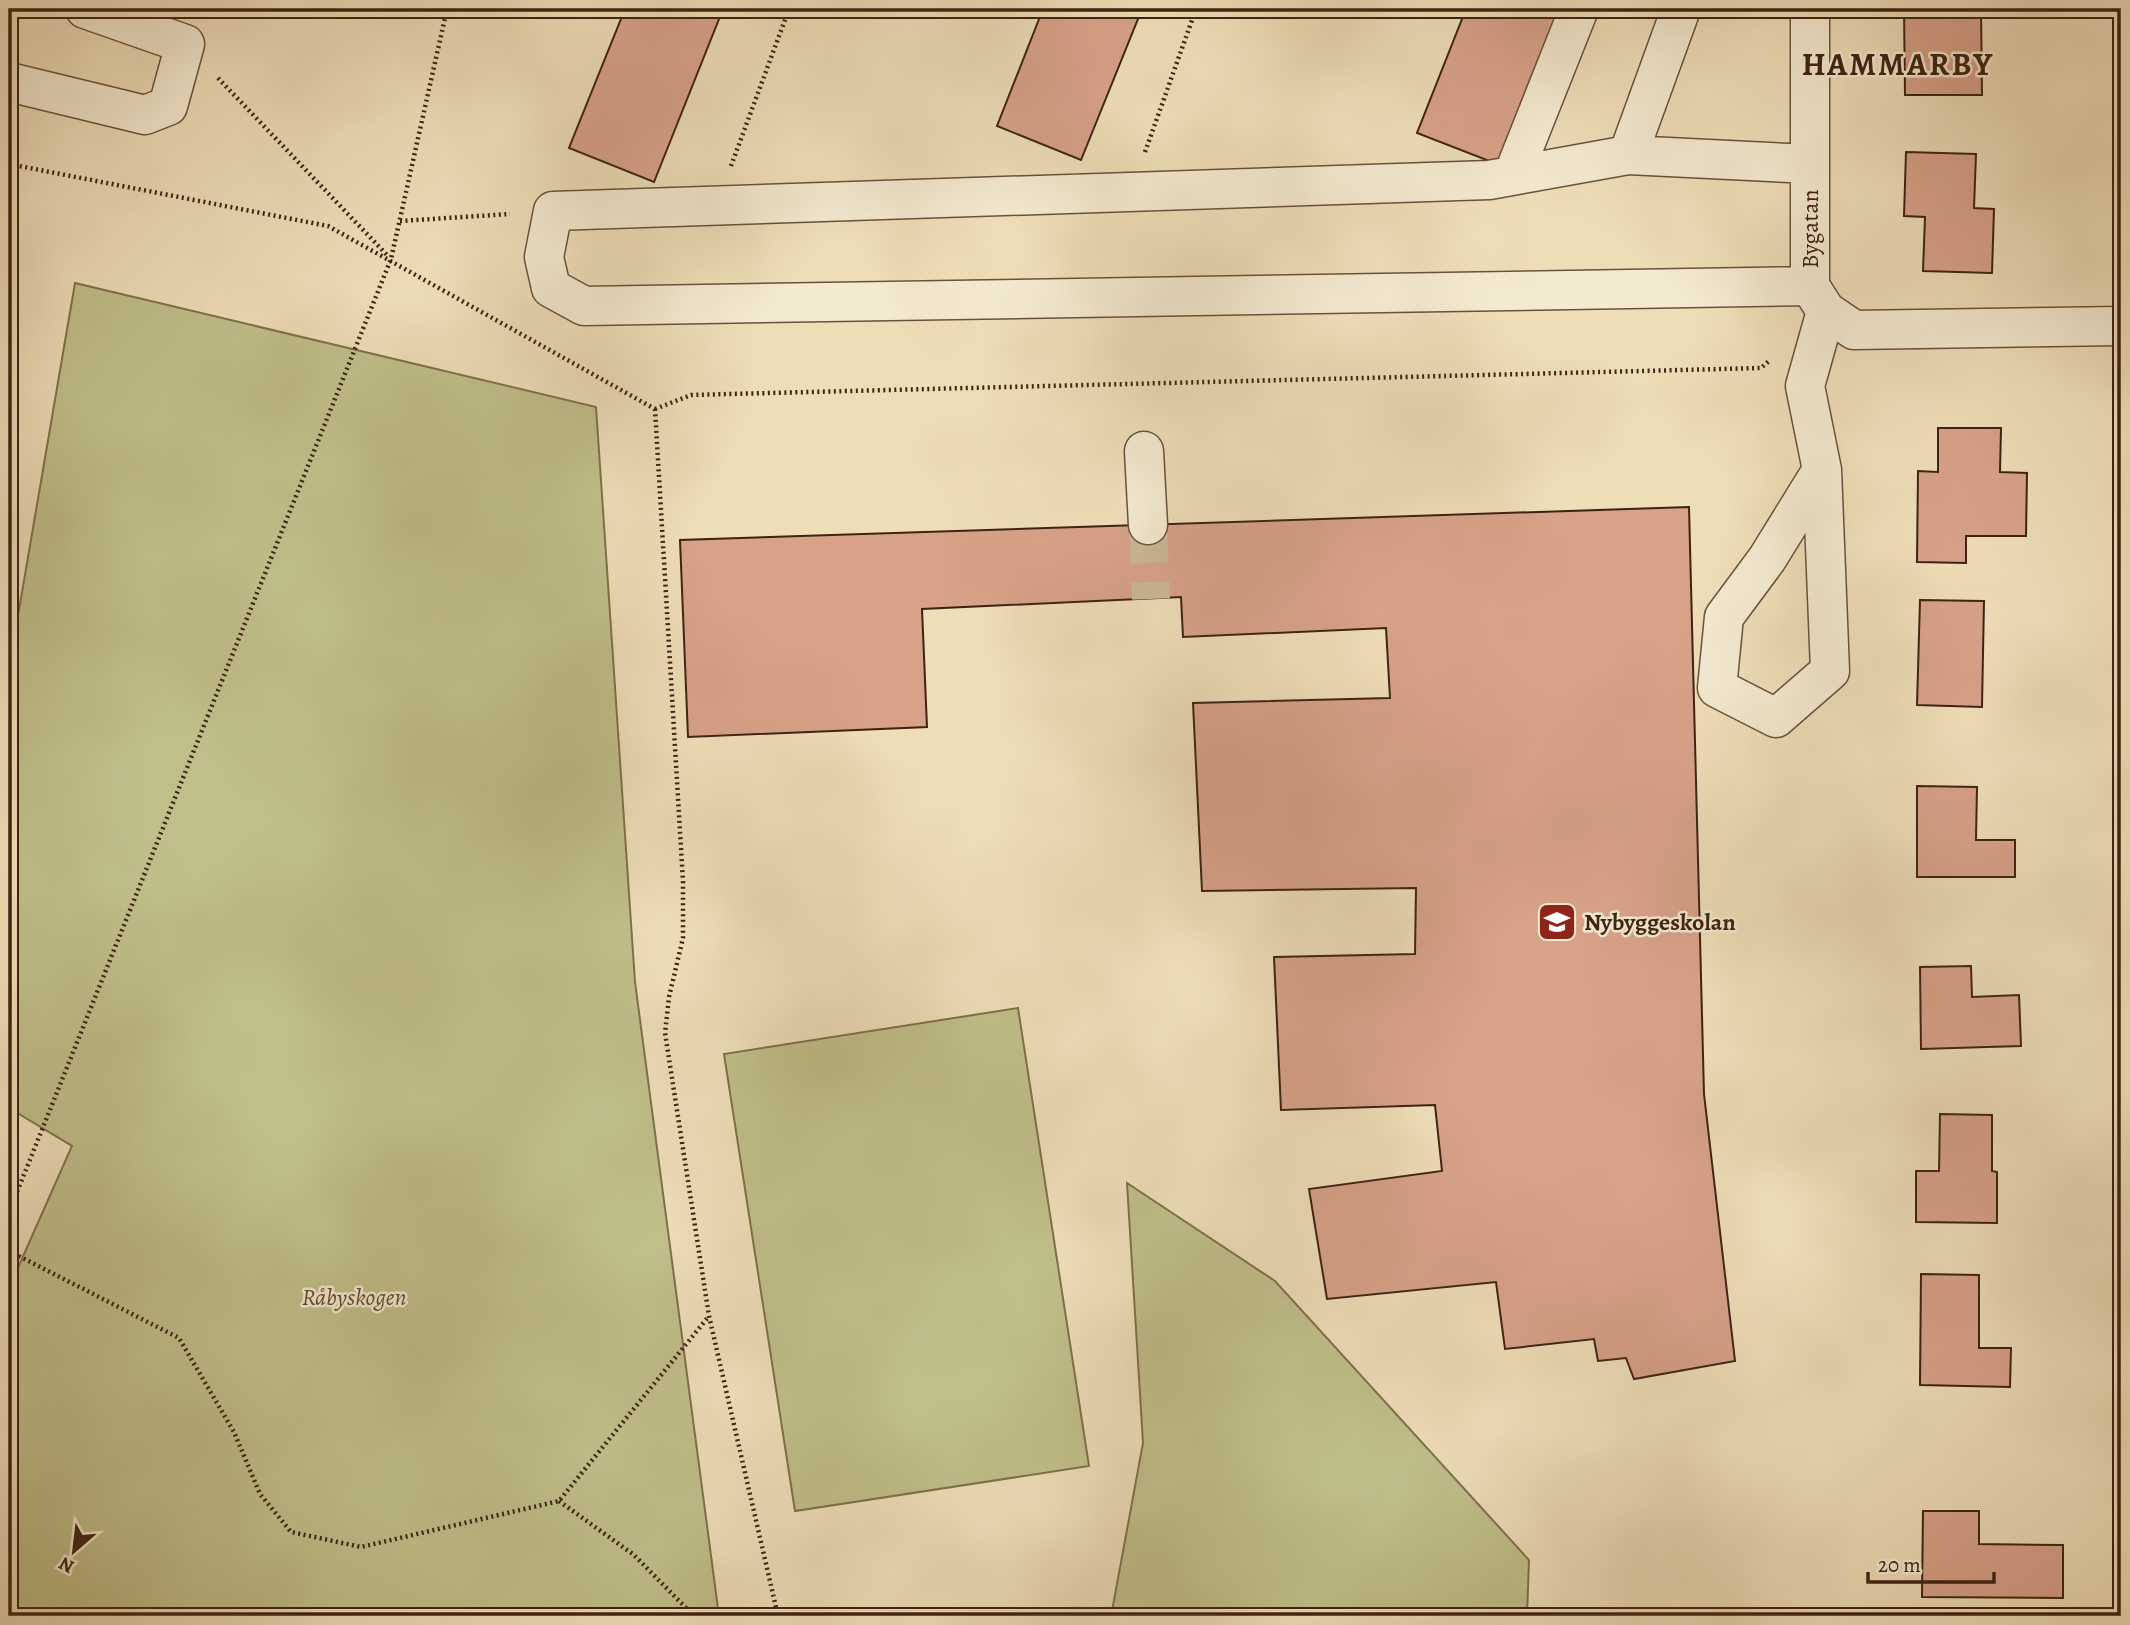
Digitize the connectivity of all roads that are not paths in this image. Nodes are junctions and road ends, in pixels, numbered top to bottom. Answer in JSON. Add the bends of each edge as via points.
{"nodes":[{"id":1,"x":85,"y":9,"type":"edge"},
{"id":2,"x":1579,"y":9,"type":"edge"},
{"id":3,"x":1681,"y":9,"type":"edge"},
{"id":4,"x":1810,"y":9,"type":"edge"},
{"id":5,"x":9,"y":82,"type":"edge"},
{"id":6,"x":1628,"y":155,"type":"junction"},
{"id":7,"x":1810,"y":164,"type":"junction"},
{"id":8,"x":1513,"y":175,"type":"junction"},
{"id":9,"x":1818,"y":298,"type":"junction"},
{"id":10,"x":2121,"y":326,"type":"edge"},
{"id":11,"x":1144,"y":451,"type":"dead end"},
{"id":12,"x":1822,"y":470,"type":"junction"},
{"id":13,"x":1148,"y":525,"type":"tunnel mouth"}],
"edges":[{"from":1,"to":5,"type":"street","via":[[185,44],[168,106],[145,116]]},
{"from":2,"to":8,"type":"street"},
{"from":3,"to":6,"type":"street"},
{"from":4,"to":7,"type":"street","name":"Bygatan"},
{"from":6,"to":7,"type":"street"},
{"from":6,"to":8,"type":"street"},
{"from":7,"to":9,"type":"street","name":"Bygatan"},
{"from":8,"to":9,"type":"street","via":[[1489,180],[553,211],[544,257],[551,288],[584,306]]},
{"from":9,"to":10,"type":"street","via":[[1854,330]]},
{"from":9,"to":12,"type":"street","name":"Bygatan","via":[[1805,386]]},
{"from":11,"to":13,"type":"street"},
{"from":12,"to":12,"type":"street","name":"Bygatan","via":[[1767,559],[1724,617],[1717,688],[1776,718],[1830,671]]}]}
